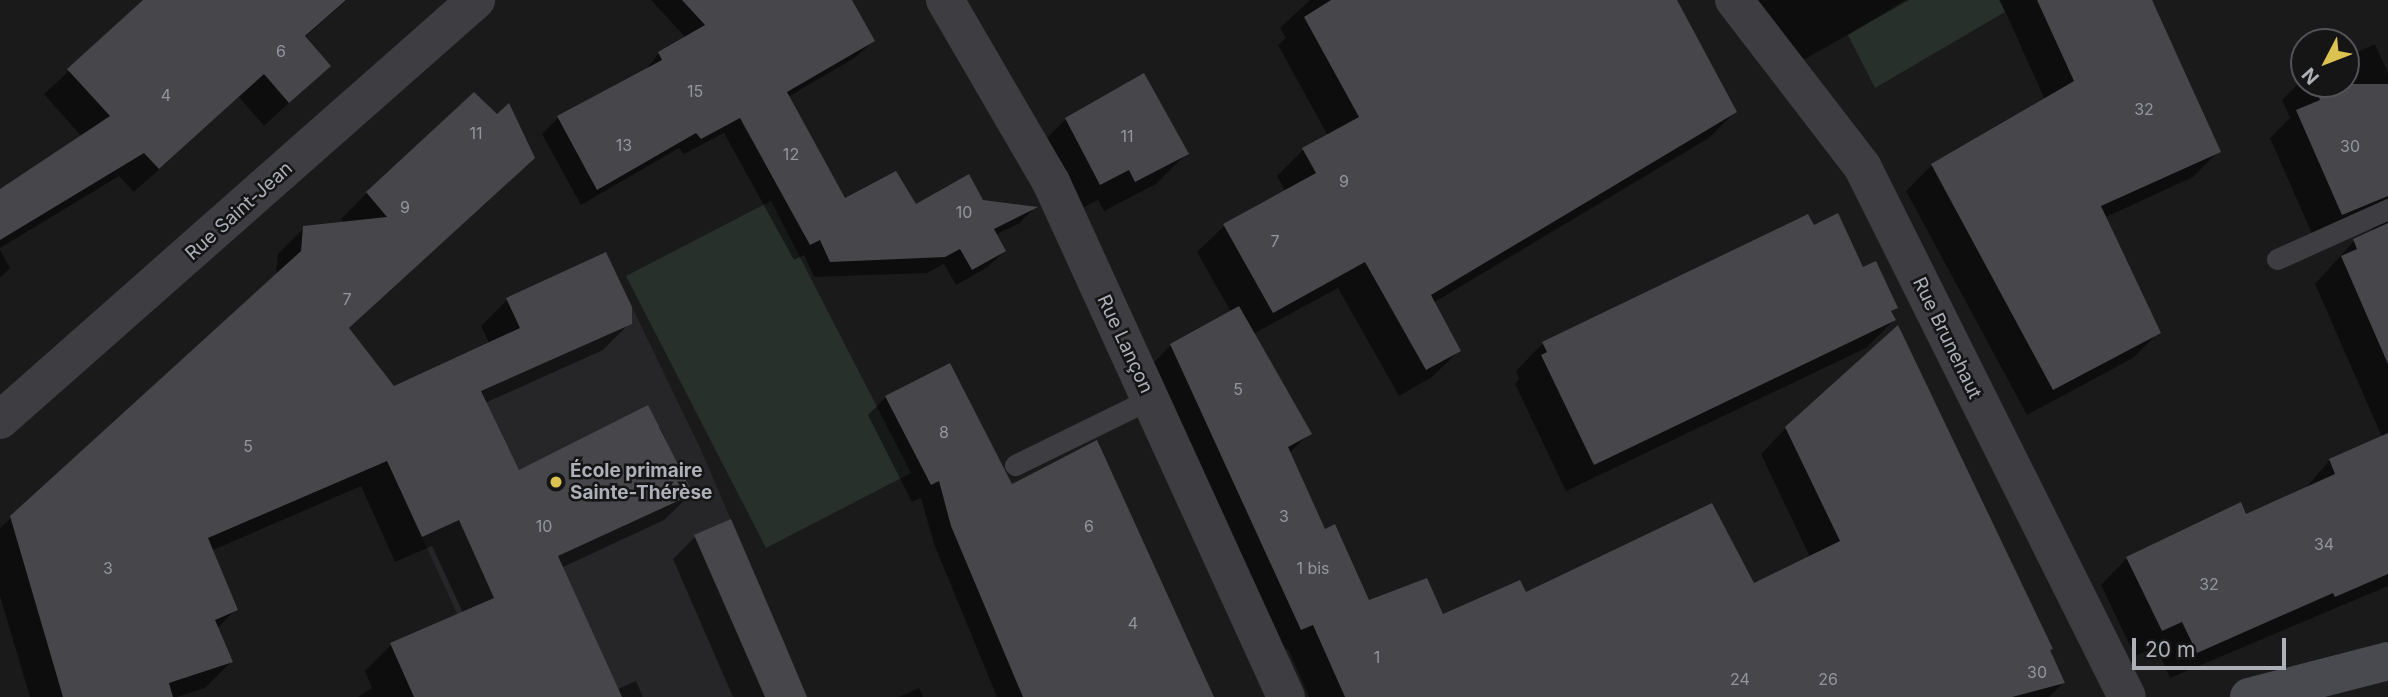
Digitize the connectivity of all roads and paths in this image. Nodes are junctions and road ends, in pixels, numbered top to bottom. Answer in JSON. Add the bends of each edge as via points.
{"nodes":[{"id":1,"x":945,"y":0,"type":"edge"},
{"id":2,"x":1734,"y":0,"type":"edge"},
{"id":3,"x":474,"y":1,"type":"edge"},
{"id":4,"x":2388,"y":209,"type":"edge"},
{"id":5,"x":2277,"y":259,"type":"dead end"},
{"id":6,"x":1150,"y":399,"type":"junction"},
{"id":7,"x":0,"y":420,"type":"edge"},
{"id":8,"x":1015,"y":465,"type":"dead end"},
{"id":9,"x":2388,"y":661,"type":"edge"},
{"id":10,"x":1286,"y":697,"type":"edge"},
{"id":11,"x":2127,"y":697,"type":"edge"},
{"id":12,"x":2249,"y":697,"type":"edge"}],
"edges":[{"from":1,"to":6,"type":"street","name":"Rue Lançon","via":[[1051,182]]},
{"from":2,"to":11,"type":"street","name":"Rue Brunehaut","via":[[1862,166]]},
{"from":3,"to":7,"type":"street","name":"Rue Saint-Jean"},
{"from":4,"to":5,"type":"lane"},
{"from":6,"to":8,"type":"lane"},
{"from":6,"to":10,"type":"street","name":"Rue Lançon"},
{"from":9,"to":12,"type":"main road"}]}
